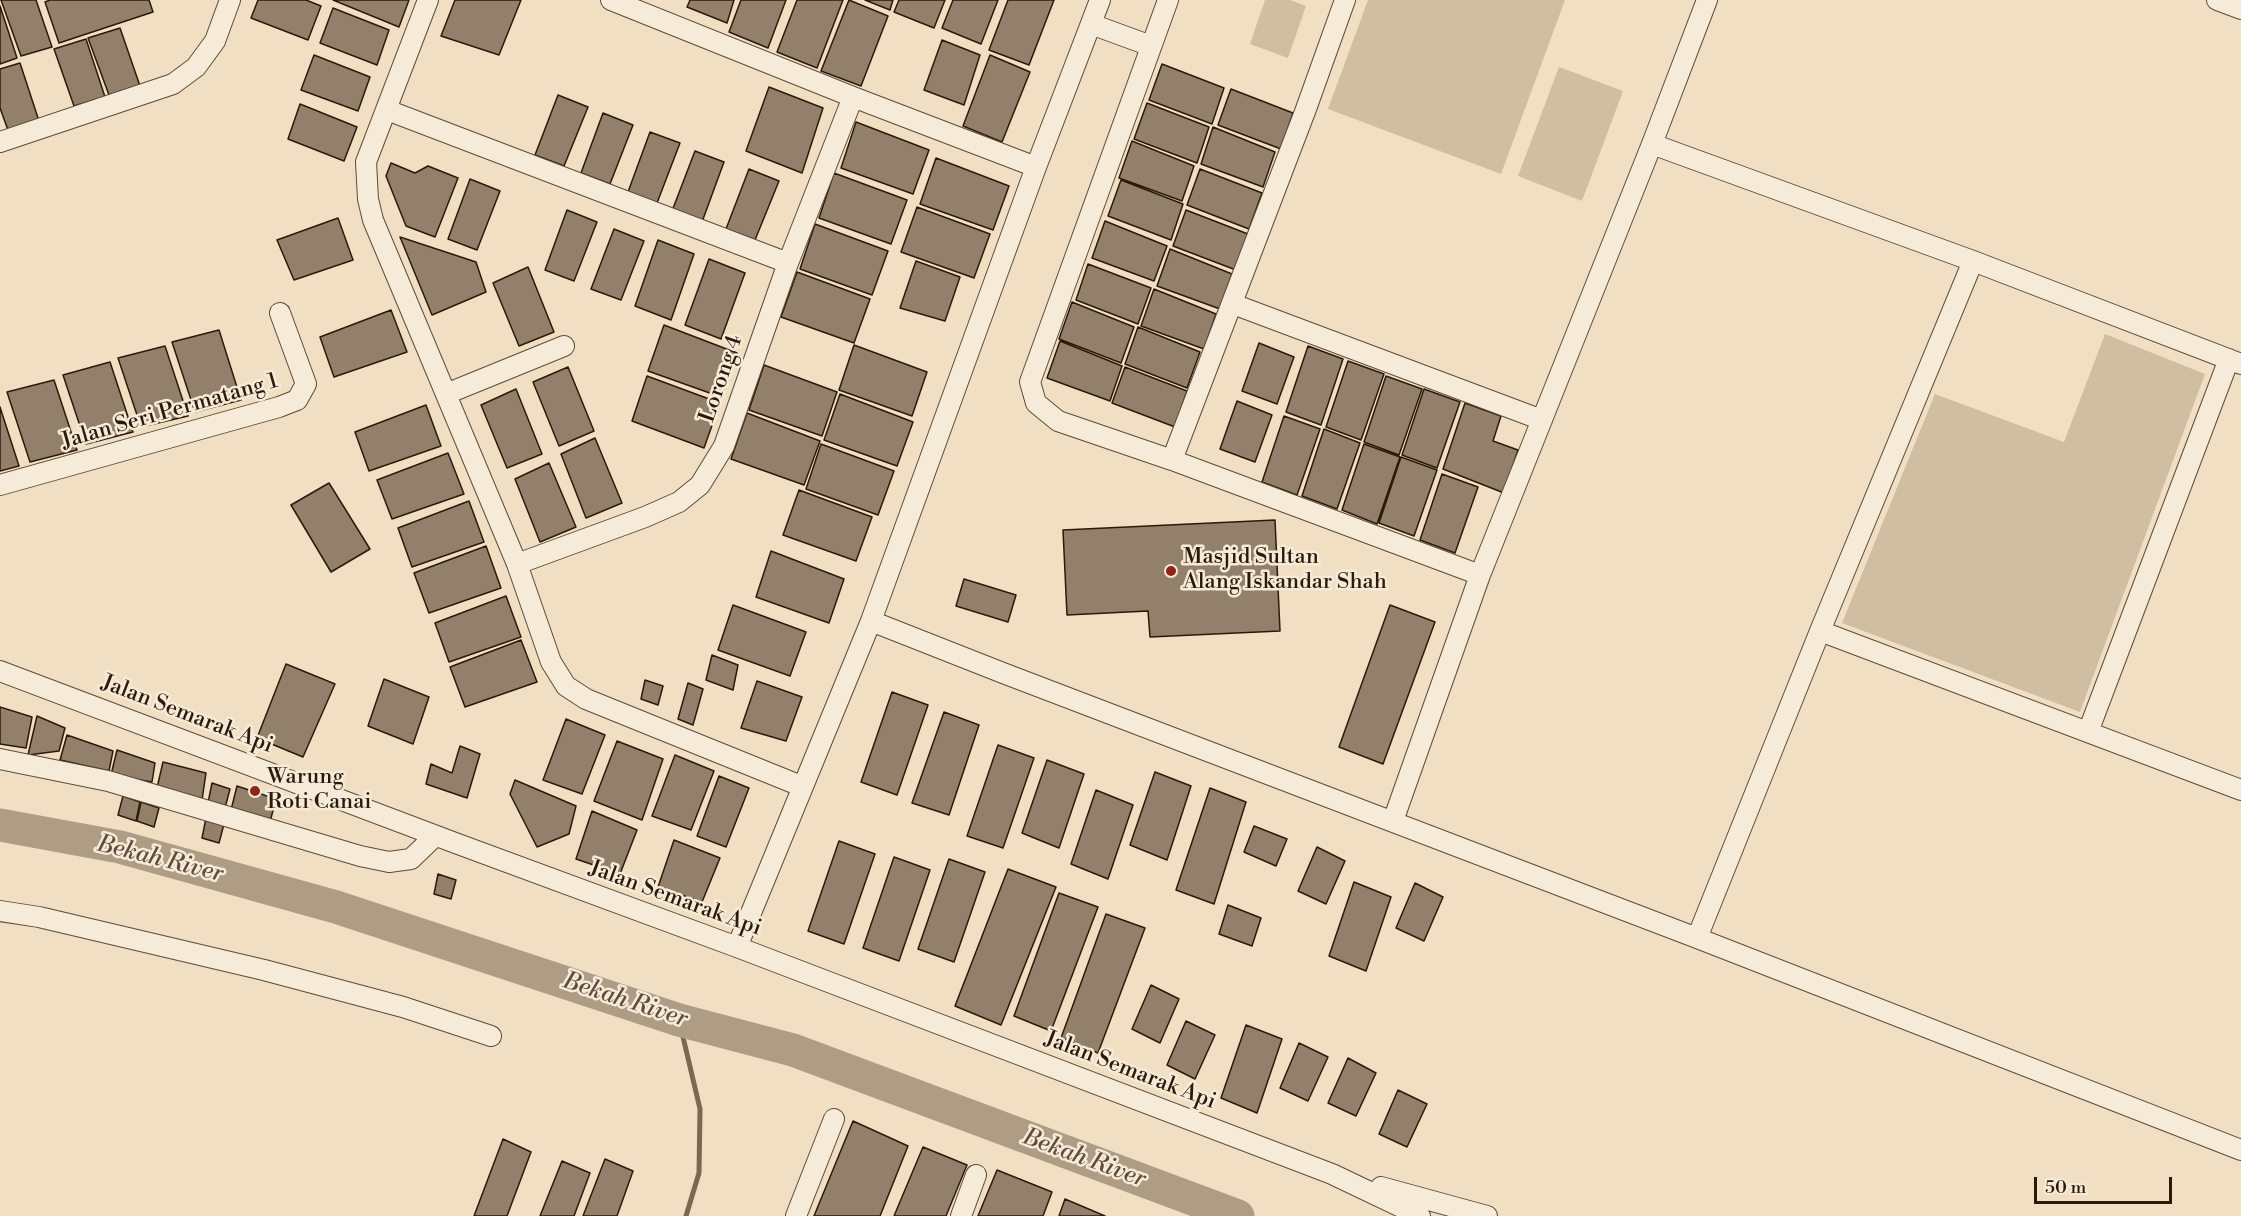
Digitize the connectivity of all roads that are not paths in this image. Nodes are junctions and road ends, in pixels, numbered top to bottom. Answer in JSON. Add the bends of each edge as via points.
{"nodes":[{"id":1,"x":230,"y":0,"type":"edge"},
{"id":2,"x":428,"y":0,"type":"edge"},
{"id":3,"x":611,"y":0,"type":"edge"},
{"id":4,"x":1100,"y":0,"type":"edge"},
{"id":5,"x":1168,"y":0,"type":"edge"},
{"id":6,"x":1345,"y":0,"type":"edge"},
{"id":7,"x":1707,"y":0,"type":"edge"},
{"id":8,"x":2217,"y":0,"type":"edge"},
{"id":9,"x":2241,"y":9,"type":"edge"},
{"id":10,"x":1091,"y":24,"type":"junction"},
{"id":11,"x":1151,"y":46,"type":"junction"},
{"id":12,"x":853,"y":97,"type":"junction"},
{"id":13,"x":387,"y":110,"type":"junction"},
{"id":14,"x":0,"y":142,"type":"edge"},
{"id":15,"x":1652,"y":144,"type":"junction"},
{"id":16,"x":1036,"y":167,"type":"junction"},
{"id":17,"x":1973,"y":261,"type":"junction"},
{"id":18,"x":788,"y":263,"type":"junction"},
{"id":19,"x":1233,"y":304,"type":"junction"},
{"id":20,"x":280,"y":313,"type":"dead end"},
{"id":21,"x":564,"y":346,"type":"dead end"},
{"id":22,"x":2235,"y":362,"type":"edge"},
{"id":23,"x":446,"y":394,"type":"junction"},
{"id":24,"x":1542,"y":420,"type":"junction"},
{"id":25,"x":1172,"y":460,"type":"junction"},
{"id":26,"x":0,"y":485,"type":"edge"},
{"id":27,"x":517,"y":564,"type":"junction"},
{"id":28,"x":1480,"y":575,"type":"junction"},
{"id":29,"x":871,"y":621,"type":"junction"},
{"id":30,"x":1820,"y":631,"type":"junction"},
{"id":31,"x":0,"y":670,"type":"edge"},
{"id":32,"x":2088,"y":732,"type":"junction"},
{"id":33,"x":0,"y":759,"type":"edge"},
{"id":34,"x":801,"y":786,"type":"junction"},
{"id":35,"x":2241,"y":790,"type":"edge"},
{"id":36,"x":1393,"y":820,"type":"junction"},
{"id":37,"x":435,"y":836,"type":"junction"},
{"id":38,"x":0,"y":911,"type":"edge"},
{"id":39,"x":1698,"y":938,"type":"junction"},
{"id":40,"x":737,"y":947,"type":"junction"},
{"id":41,"x":491,"y":1036,"type":"dead end"},
{"id":42,"x":834,"y":1119,"type":"dead end"},
{"id":43,"x":2241,"y":1150,"type":"edge"},
{"id":44,"x":1332,"y":1174,"type":"junction"},
{"id":45,"x":976,"y":1175,"type":"dead end"},
{"id":46,"x":795,"y":1216,"type":"edge"},
{"id":47,"x":961,"y":1216,"type":"edge"},
{"id":48,"x":1419,"y":1216,"type":"edge"},
{"id":49,"x":1486,"y":1216,"type":"edge"}],
"edges":[{"from":1,"to":14,"type":"street","via":[[215,41],[196,68],[173,84]]},
{"from":2,"to":13,"type":"street"},
{"from":3,"to":12,"type":"street"},
{"from":4,"to":10,"type":"street"},
{"from":5,"to":11,"type":"street"},
{"from":6,"to":19,"type":"street"},
{"from":7,"to":15,"type":"street"},
{"from":8,"to":9,"type":"street"},
{"from":10,"to":11,"type":"street"},
{"from":10,"to":16,"type":"street"},
{"from":11,"to":25,"type":"street","via":[[1030,382],[1036,403],[1058,421]]},
{"from":12,"to":16,"type":"street"},
{"from":12,"to":18,"type":"street","name":"Lorong 4"},
{"from":13,"to":18,"type":"street"},
{"from":13,"to":23,"type":"street","via":[[366,162],[370,210]]},
{"from":15,"to":17,"type":"street"},
{"from":15,"to":24,"type":"street"},
{"from":16,"to":29,"type":"street"},
{"from":17,"to":22,"type":"street"},
{"from":17,"to":30,"type":"street"},
{"from":18,"to":27,"type":"street","name":"Lorong 4","via":[[724,446],[700,485],[679,502],[645,517]]},
{"from":19,"to":24,"type":"street"},
{"from":19,"to":25,"type":"street"},
{"from":20,"to":26,"type":"street","name":"Jalan Seri Permatang 1","via":[[306,384],[297,400]]},
{"from":21,"to":23,"type":"street"},
{"from":22,"to":32,"type":"street"},
{"from":23,"to":27,"type":"street"},
{"from":24,"to":28,"type":"street"},
{"from":25,"to":28,"type":"street"},
{"from":27,"to":34,"type":"street","via":[[551,662],[566,686],[586,699]]},
{"from":28,"to":36,"type":"street"},
{"from":29,"to":34,"type":"street"},
{"from":29,"to":36,"type":"street"},
{"from":30,"to":32,"type":"street"},
{"from":30,"to":39,"type":"street"},
{"from":31,"to":37,"type":"street","name":"Jalan Semarak Api"},
{"from":32,"to":35,"type":"street"},
{"from":33,"to":37,"type":"street","via":[[108,781],[389,862],[411,859]]},
{"from":34,"to":40,"type":"street"},
{"from":36,"to":39,"type":"street"},
{"from":37,"to":40,"type":"street","name":"Jalan Semarak Api"},
{"from":38,"to":41,"type":"street","via":[[264,970],[403,1007]]},
{"from":39,"to":43,"type":"street"},
{"from":40,"to":44,"type":"street","name":"Jalan Semarak Api"},
{"from":42,"to":46,"type":"street"},
{"from":44,"to":48,"type":"street","name":"Jalan Semarak Api"},
{"from":44,"to":49,"type":"street","name":"Jalan Semarak Api"},
{"from":45,"to":47,"type":"street"}]}
